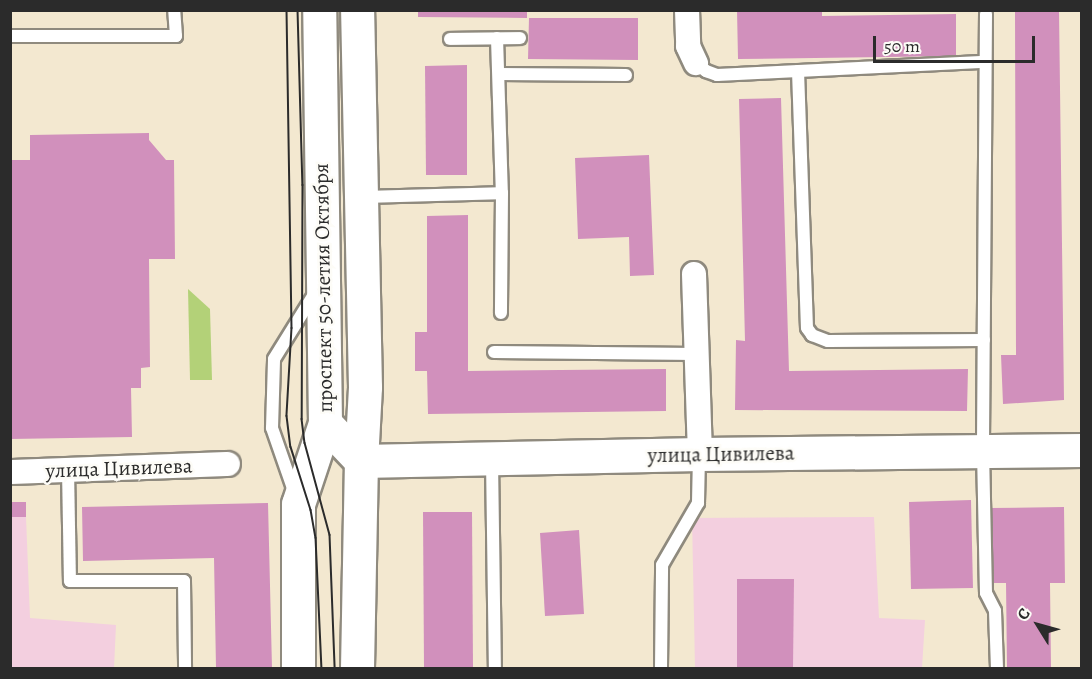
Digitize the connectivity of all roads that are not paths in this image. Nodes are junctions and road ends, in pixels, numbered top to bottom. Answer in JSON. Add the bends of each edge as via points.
{"nodes":[{"id":1,"x":174,"y":10,"type":"edge"},
{"id":2,"x":319,"y":10,"type":"edge"},
{"id":3,"x":357,"y":10,"type":"edge"},
{"id":4,"x":687,"y":10,"type":"edge"},
{"id":5,"x":986,"y":14,"type":"dead end"},
{"id":6,"x":10,"y":36,"type":"edge"},
{"id":7,"x":520,"y":38,"type":"dead end"},
{"id":8,"x":450,"y":39,"type":"dead end"},
{"id":9,"x":497,"y":39,"type":"junction"},
{"id":10,"x":986,"y":62,"type":"junction"},
{"id":11,"x":696,"y":63,"type":"joint"},
{"id":12,"x":798,"y":71,"type":"junction"},
{"id":13,"x":498,"y":74,"type":"junction"},
{"id":14,"x":626,"y":75,"type":"dead end"},
{"id":15,"x":502,"y":193,"type":"junction"},
{"id":16,"x":360,"y":197,"type":"junction"},
{"id":17,"x":694,"y":274,"type":"dead end"},
{"id":18,"x":321,"y":285,"type":"junction"},
{"id":19,"x":501,"y":312,"type":"dead end"},
{"id":20,"x":984,"y":340,"type":"junction"},
{"id":21,"x":494,"y":352,"type":"dead end"},
{"id":22,"x":696,"y":354,"type":"junction"},
{"id":23,"x":325,"y":423,"type":"junction"},
{"id":24,"x":1082,"y":450,"type":"edge"},
{"id":25,"x":984,"y":451,"type":"junction"},
{"id":26,"x":700,"y":454,"type":"junction"},
{"id":27,"x":492,"y":459,"type":"junction"},
{"id":28,"x":361,"y":461,"type":"junction"},
{"id":29,"x":228,"y":464,"type":"dead end"},
{"id":30,"x":68,"y":470,"type":"junction"},
{"id":31,"x":10,"y":472,"type":"edge"},
{"id":32,"x":298,"y":504,"type":"junction"},
{"id":33,"x":185,"y":669,"type":"edge"},
{"id":34,"x":298,"y":669,"type":"edge"},
{"id":35,"x":357,"y":669,"type":"edge"},
{"id":36,"x":495,"y":669,"type":"edge"},
{"id":37,"x":661,"y":669,"type":"edge"},
{"id":38,"x":997,"y":669,"type":"edge"}],
"edges":[{"from":1,"to":6,"type":"lane","via":[[176,36]]},
{"from":2,"to":18,"type":"main road","name":"проспект 50-летия Октября"},
{"from":3,"to":16,"type":"main road","name":"проспект 50-летия Октября"},
{"from":4,"to":11,"type":"street","via":[[688,46]]},
{"from":5,"to":10,"type":"lane"},
{"from":7,"to":9,"type":"lane"},
{"from":8,"to":9,"type":"lane"},
{"from":9,"to":13,"type":"lane"},
{"from":10,"to":12,"type":"lane"},
{"from":10,"to":20,"type":"lane"},
{"from":11,"to":12,"type":"lane","via":[[717,75]]},
{"from":12,"to":20,"type":"lane","via":[[807,328],[820,340],[828,341]]},
{"from":13,"to":14,"type":"lane"},
{"from":13,"to":15,"type":"lane"},
{"from":15,"to":16,"type":"lane"},
{"from":15,"to":19,"type":"lane"},
{"from":16,"to":28,"type":"main road","name":"проспект 50-летия Октября","via":[[365,387]]},
{"from":17,"to":22,"type":"street"},
{"from":18,"to":23,"type":"main road","name":"проспект 50-летия Октября"},
{"from":18,"to":32,"type":"lane","via":[[274,359],[272,428]]},
{"from":20,"to":25,"type":"lane"},
{"from":21,"to":22,"type":"lane"},
{"from":22,"to":26,"type":"street"},
{"from":23,"to":28,"type":"main road"},
{"from":23,"to":32,"type":"main road","name":"проспект 50-летия Октября"},
{"from":24,"to":25,"type":"main road","name":"улица Цивилева"},
{"from":25,"to":26,"type":"main road","name":"улица Цивилева"},
{"from":25,"to":38,"type":"lane","via":[[986,593],[995,611]]},
{"from":26,"to":27,"type":"main road","name":"улица Цивилева"},
{"from":26,"to":37,"type":"lane","via":[[698,503],[662,565]]},
{"from":27,"to":28,"type":"main road","name":"улица Цивилева"},
{"from":27,"to":36,"type":"lane"},
{"from":28,"to":35,"type":"main road","name":"проспект 50-летия Октября"},
{"from":29,"to":30,"type":"street","name":"улица Цивилева"},
{"from":30,"to":31,"type":"street","name":"улица Цивилева"},
{"from":30,"to":33,"type":"lane","via":[[70,581],[184,581]]},
{"from":32,"to":34,"type":"main road","name":"проспект 50-летия Октября"}]}
